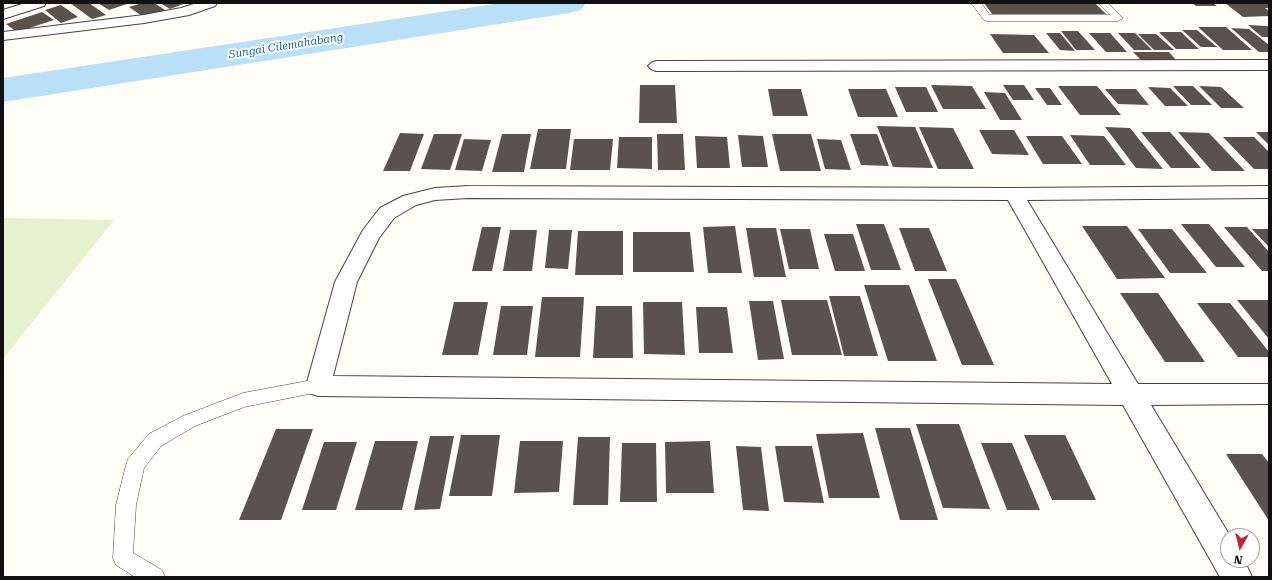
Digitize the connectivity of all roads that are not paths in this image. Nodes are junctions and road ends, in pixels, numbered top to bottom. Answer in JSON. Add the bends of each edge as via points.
{"nodes":[{"id":1,"x":39,"y":3,"type":"edge"},
{"id":2,"x":210,"y":3,"type":"edge"},
{"id":3,"x":976,"y":3,"type":"edge"},
{"id":4,"x":1103,"y":3,"type":"edge"},
{"id":5,"x":3,"y":14,"type":"edge"},
{"id":6,"x":3,"y":36,"type":"edge"},
{"id":7,"x":1269,"y":65,"type":"edge"},
{"id":8,"x":656,"y":66,"type":"dead end"},
{"id":9,"x":1269,"y":192,"type":"edge"},
{"id":10,"x":1014,"y":194,"type":"junction"},
{"id":11,"x":318,"y":386,"type":"junction"},
{"id":12,"x":1269,"y":394,"type":"edge"},
{"id":13,"x":1131,"y":395,"type":"junction"},
{"id":14,"x":155,"y":577,"type":"edge"},
{"id":15,"x":1237,"y":577,"type":"edge"}],
"edges":[{"from":1,"to":5,"type":"street"},
{"from":2,"to":6,"type":"street","via":[[184,12],[144,19]]},
{"from":3,"to":4,"type":"lane","via":[[987,18],[1118,18]]},
{"from":7,"to":8,"type":"street"},
{"from":9,"to":10,"type":"street"},
{"from":10,"to":11,"type":"street","via":[[468,192],[435,194],[410,200],[386,213],[370,235],[346,282]]},
{"from":10,"to":13,"type":"street"},
{"from":11,"to":13,"type":"street"},
{"from":11,"to":14,"type":"lane","via":[[242,400],[189,421],[155,440],[135,465],[126,505],[123,558]]},
{"from":12,"to":13,"type":"street"},
{"from":13,"to":15,"type":"street"}]}
